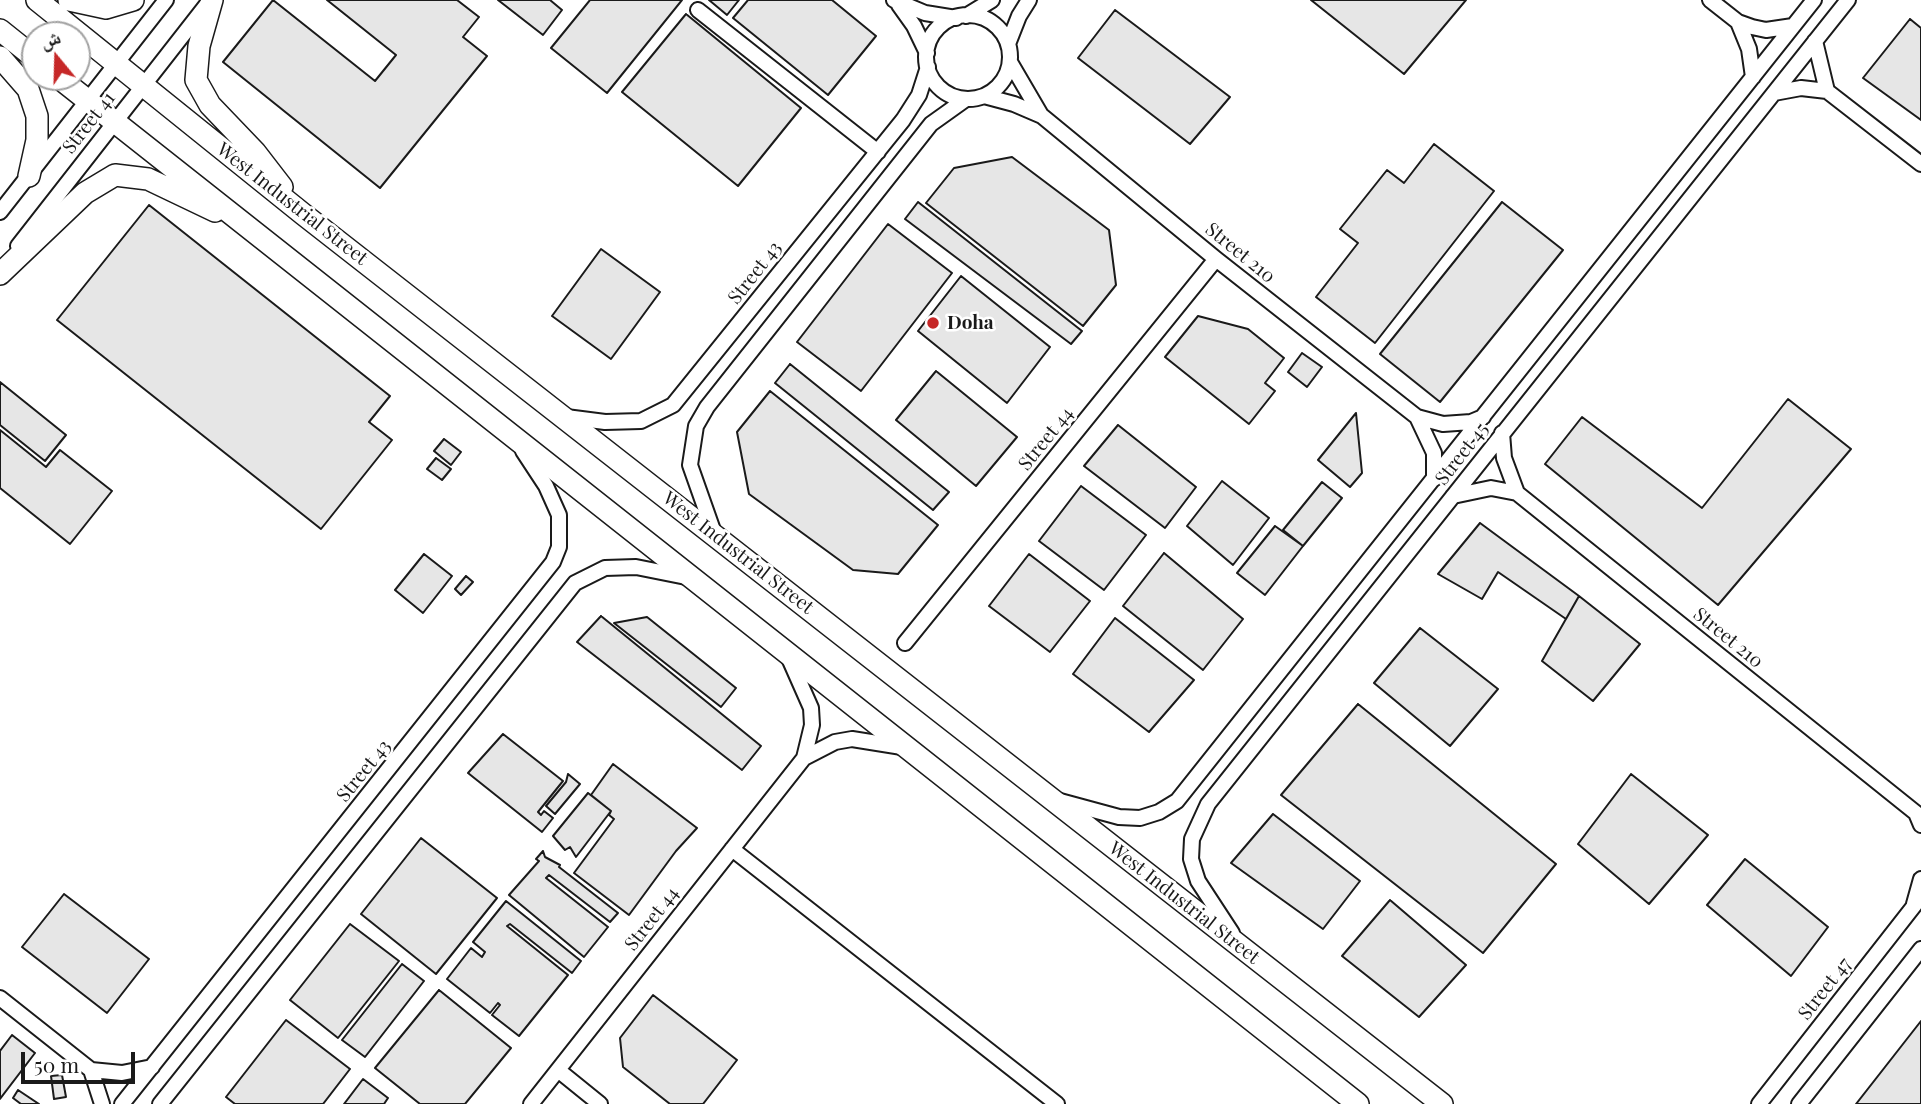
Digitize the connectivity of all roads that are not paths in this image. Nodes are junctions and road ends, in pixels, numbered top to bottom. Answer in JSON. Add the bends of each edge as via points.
{"nodes":[{"id":1,"x":37,"y":0,"type":"edge"},
{"id":2,"x":69,"y":0,"type":"edge"},
{"id":3,"x":133,"y":0,"type":"edge"},
{"id":4,"x":166,"y":0,"type":"edge"},
{"id":5,"x":211,"y":0,"type":"edge"},
{"id":6,"x":992,"y":0,"type":"edge"},
{"id":7,"x":1029,"y":0,"type":"edge"},
{"id":8,"x":1710,"y":0,"type":"edge"},
{"id":9,"x":1814,"y":0,"type":"edge"},
{"id":10,"x":1848,"y":0,"type":"edge"},
{"id":11,"x":895,"y":1,"type":"edge"},
{"id":12,"x":698,"y":10,"type":"dead end"},
{"id":13,"x":961,"y":17,"type":"junction"},
{"id":14,"x":1738,"y":22,"type":"junction"},
{"id":15,"x":1793,"y":26,"type":"junction"},
{"id":16,"x":0,"y":30,"type":"edge"},
{"id":17,"x":1815,"y":41,"type":"junction"},
{"id":18,"x":1008,"y":44,"type":"junction"},
{"id":19,"x":21,"y":47,"type":"edge"},
{"id":20,"x":0,"y":57,"type":"edge"},
{"id":21,"x":927,"y":60,"type":"junction"},
{"id":22,"x":1010,"y":62,"type":"junction"},
{"id":23,"x":115,"y":64,"type":"junction"},
{"id":24,"x":1753,"y":76,"type":"junction"},
{"id":25,"x":142,"y":86,"type":"junction"},
{"id":26,"x":76,"y":91,"type":"edge"},
{"id":27,"x":1828,"y":92,"type":"junction"},
{"id":28,"x":1774,"y":93,"type":"junction"},
{"id":29,"x":984,"y":96,"type":"junction"},
{"id":30,"x":966,"y":99,"type":"junction"},
{"id":31,"x":88,"y":100,"type":"junction"},
{"id":32,"x":1042,"y":116,"type":"junction"},
{"id":33,"x":114,"y":122,"type":"junction"},
{"id":34,"x":878,"y":152,"type":"junction"},
{"id":35,"x":1921,"y":164,"type":"edge"},
{"id":36,"x":29,"y":176,"type":"junction"},
{"id":37,"x":0,"y":212,"type":"edge"},
{"id":38,"x":303,"y":214,"type":"junction"},
{"id":39,"x":236,"y":218,"type":"junction"},
{"id":40,"x":1216,"y":259,"type":"junction"},
{"id":41,"x":0,"y":272,"type":"edge"},
{"id":42,"x":562,"y":416,"type":"junction"},
{"id":43,"x":1417,"y":417,"type":"junction"},
{"id":44,"x":1483,"y":417,"type":"junction"},
{"id":45,"x":1502,"y":433,"type":"junction"},
{"id":46,"x":519,"y":443,"type":"junction"},
{"id":47,"x":1434,"y":479,"type":"junction"},
{"id":48,"x":1517,"y":493,"type":"junction"},
{"id":49,"x":1453,"y":496,"type":"junction"},
{"id":50,"x":714,"y":534,"type":"junction"},
{"id":51,"x":691,"y":578,"type":"junction"},
{"id":52,"x":905,"y":643,"type":"dead end"},
{"id":53,"x":785,"y":650,"type":"junction"},
{"id":54,"x":912,"y":749,"type":"junction"},
{"id":55,"x":804,"y":758,"type":"junction"},
{"id":56,"x":1048,"y":797,"type":"junction"},
{"id":57,"x":1919,"y":817,"type":"edge"},
{"id":58,"x":732,"y":849,"type":"junction"},
{"id":59,"x":1921,"y":879,"type":"edge"},
{"id":60,"x":1917,"y":901,"type":"edge"},
{"id":61,"x":1242,"y":949,"type":"junction"},
{"id":62,"x":1921,"y":949,"type":"edge"},
{"id":63,"x":0,"y":998,"type":"edge"},
{"id":64,"x":152,"y":1067,"type":"junction"},
{"id":65,"x":91,"y":1070,"type":"junction"},
{"id":66,"x":558,"y":1070,"type":"junction"},
{"id":67,"x":102,"y":1104,"type":"edge"},
{"id":68,"x":122,"y":1104,"type":"edge"},
{"id":69,"x":160,"y":1104,"type":"edge"},
{"id":70,"x":531,"y":1104,"type":"edge"},
{"id":71,"x":600,"y":1104,"type":"edge"},
{"id":72,"x":1057,"y":1104,"type":"edge"},
{"id":73,"x":1358,"y":1104,"type":"edge"},
{"id":74,"x":1442,"y":1104,"type":"edge"},
{"id":75,"x":1759,"y":1104,"type":"edge"},
{"id":76,"x":1798,"y":1104,"type":"edge"}],
"edges":[{"from":1,"to":23,"type":"main road","name":"West Industrial Street"},
{"from":2,"to":3,"type":"main road","via":[[106,8]]},
{"from":4,"to":23,"type":"street","name":"Street 41"},
{"from":5,"to":25,"type":"street","name":"Street 41"},
{"from":5,"to":38,"type":"main road","via":[[196,80],[210,105],[255,152]]},
{"from":6,"to":13,"type":"street"},
{"from":7,"to":18,"type":"street"},
{"from":8,"to":14,"type":"street"},
{"from":9,"to":15,"type":"street","name":"Street 45"},
{"from":10,"to":17,"type":"street","name":"Street 45"},
{"from":11,"to":13,"type":"street","via":[[925,13]]},
{"from":11,"to":21,"type":"street","via":[[914,26]]},
{"from":12,"to":34,"type":"street"},
{"from":13,"to":18,"type":"street","via":[[992,23]]},
{"from":13,"to":21,"type":"street","via":[[933,35]]},
{"from":14,"to":15,"type":"street","via":[[1766,30]]},
{"from":14,"to":24,"type":"street"},
{"from":15,"to":24,"type":"street","name":"Street 45"},
{"from":16,"to":19,"type":"main road"},
{"from":17,"to":27,"type":"street"},
{"from":17,"to":28,"type":"street","name":"Street 45"},
{"from":18,"to":22,"type":"street"},
{"from":20,"to":36,"type":"main road","via":[[28,89],[37,116]]},
{"from":21,"to":30,"type":"street","via":[[937,86]]},
{"from":21,"to":34,"type":"street","name":"Street 43","via":[[912,107]]},
{"from":22,"to":29,"type":"street","via":[[999,86]]},
{"from":22,"to":32,"type":"street","name":"Street 210"},
{"from":23,"to":25,"type":"main road","name":"West Industrial Street"},
{"from":23,"to":31,"type":"street","name":"Street 41"},
{"from":24,"to":44,"type":"street","name":"Street 45"},
{"from":25,"to":33,"type":"street","name":"Street 41"},
{"from":25,"to":38,"type":"main road","name":"West Industrial Street"},
{"from":26,"to":31,"type":"main road"},
{"from":27,"to":28,"type":"street","via":[[1801,88]]},
{"from":27,"to":35,"type":"street"},
{"from":28,"to":45,"type":"street","name":"Street 45"},
{"from":29,"to":30,"type":"street"},
{"from":29,"to":32,"type":"street","name":"Street 210"},
{"from":30,"to":50,"type":"street","via":[[931,124],[707,407],[696,426],[690,465]]},
{"from":31,"to":33,"type":"main road"},
{"from":31,"to":36,"type":"street","name":"Street 41"},
{"from":32,"to":40,"type":"street","name":"Street 210"},
{"from":33,"to":39,"type":"main road"},
{"from":33,"to":41,"type":"street","name":"Street 41"},
{"from":34,"to":42,"type":"street","name":"Street 43","via":[[673,405],[632,422]]},
{"from":36,"to":37,"type":"street","name":"Street 41"},
{"from":38,"to":42,"type":"main road","name":"West Industrial Street"},
{"from":39,"to":41,"type":"main road","via":[[182,198],[148,179],[116,175],[85,193]]},
{"from":39,"to":46,"type":"main road"},
{"from":40,"to":43,"type":"street","name":"Street 210"},
{"from":40,"to":52,"type":"street","name":"Street 44"},
{"from":42,"to":50,"type":"main road","name":"West Industrial Street"},
{"from":43,"to":44,"type":"street","name":"Street 210","via":[[1443,425]]},
{"from":43,"to":47,"type":"street","name":"Street 210","via":[[1434,453]]},
{"from":44,"to":47,"type":"street","name":"Street 45"},
{"from":45,"to":48,"type":"street","via":[[1504,458]]},
{"from":45,"to":49,"type":"street","name":"Street 45"},
{"from":46,"to":51,"type":"main road"},
{"from":46,"to":64,"type":"street","name":"Street 43","via":[[559,515],[559,547],[553,562]]},
{"from":47,"to":56,"type":"street","name":"Street 45","via":[[1177,801],[1140,818],[1119,817]]},
{"from":48,"to":49,"type":"street","via":[[1478,489]]},
{"from":48,"to":57,"type":"street","name":"Street 210"},
{"from":49,"to":61,"type":"street","name":"Street 45","via":[[1199,819],[1191,859],[1198,881]]},
{"from":50,"to":56,"type":"main road","name":"West Industrial Street"},
{"from":51,"to":53,"type":"main road"},
{"from":51,"to":69,"type":"street","via":[[636,567],[605,568],[575,583]]},
{"from":53,"to":54,"type":"main road"},
{"from":53,"to":55,"type":"street","name":"Street 44","via":[[811,708]]},
{"from":54,"to":55,"type":"street","name":"Street 44","via":[[852,739]]},
{"from":54,"to":73,"type":"main road"},
{"from":55,"to":58,"type":"street","name":"Street 44"},
{"from":56,"to":61,"type":"main road","name":"West Industrial Street"},
{"from":58,"to":66,"type":"street","name":"Street 44"},
{"from":58,"to":72,"type":"street"},
{"from":59,"to":60,"type":"street"},
{"from":60,"to":75,"type":"street","name":"Street 47"},
{"from":61,"to":74,"type":"main road","name":"West Industrial Street"},
{"from":62,"to":76,"type":"street"},
{"from":63,"to":65,"type":"street"},
{"from":64,"to":65,"type":"street","via":[[122,1073]]},
{"from":64,"to":68,"type":"street","name":"Street 43"},
{"from":65,"to":67,"type":"street"},
{"from":66,"to":70,"type":"street","name":"Street 44"},
{"from":66,"to":71,"type":"street"}]}
